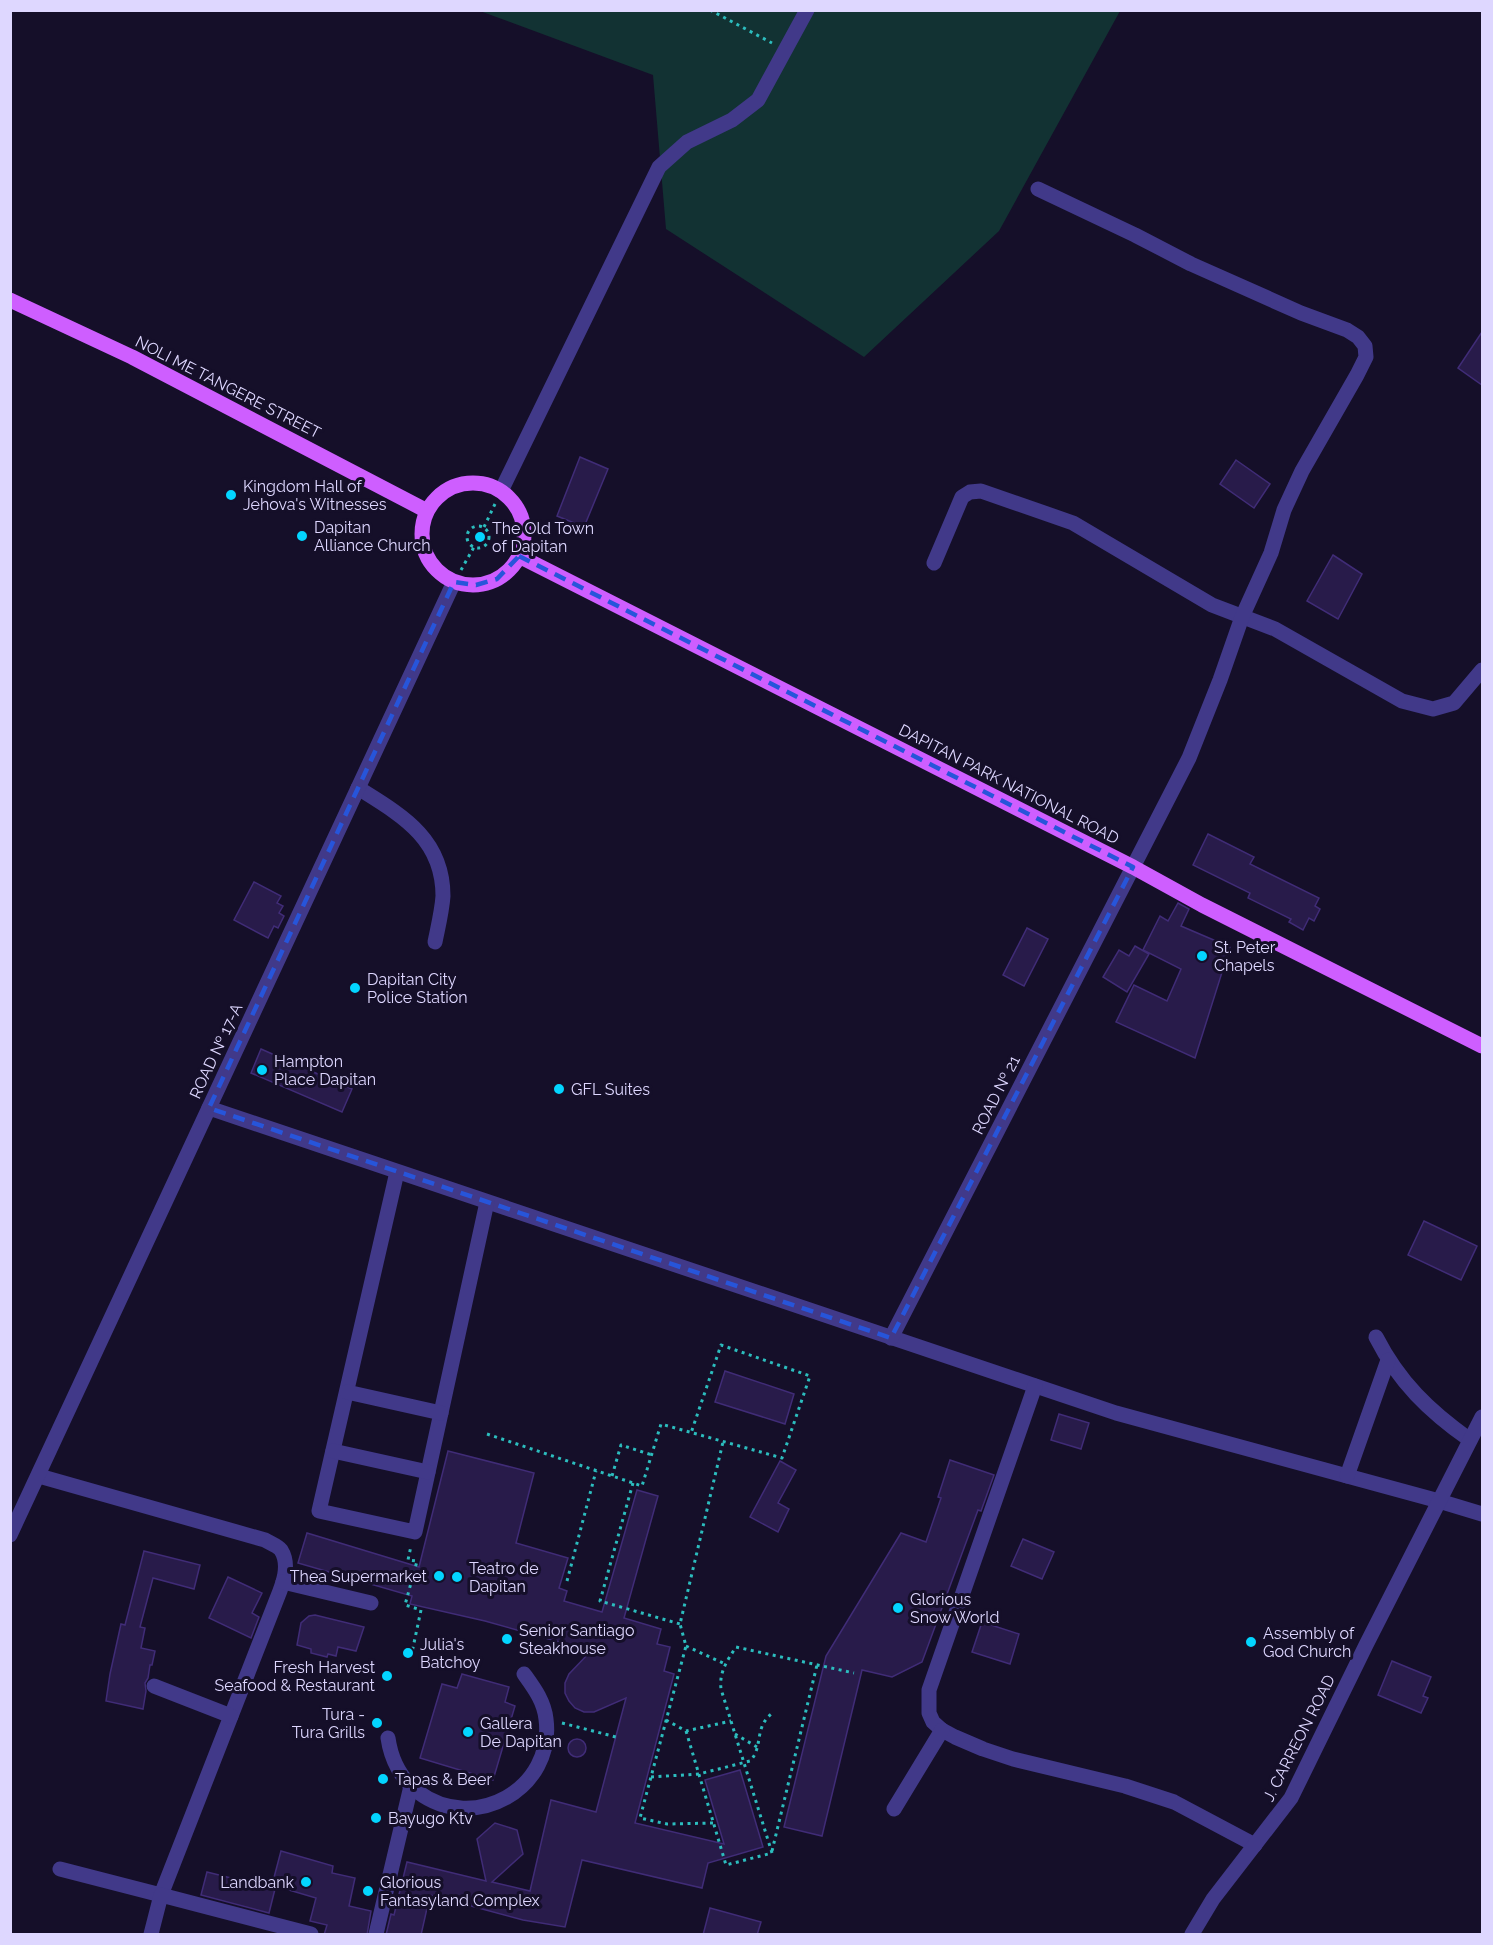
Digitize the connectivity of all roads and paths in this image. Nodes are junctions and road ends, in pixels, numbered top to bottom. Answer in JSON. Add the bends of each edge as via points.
{"nodes":[{"id":1,"x":710,"y":10,"type":"edge"},
{"id":2,"x":807,"y":10,"type":"edge"},
{"id":3,"x":786,"y":51,"type":"junction"},
{"id":4,"x":1038,"y":189,"type":"dead end"},
{"id":5,"x":10,"y":300,"type":"edge"},
{"id":6,"x":501,"y":491,"type":"junction"},
{"id":7,"x":427,"y":511,"type":"junction"},
{"id":8,"x":484,"y":527,"type":"junction"},
{"id":9,"x":474,"y":547,"type":"junction"},
{"id":10,"x":519,"y":556,"type":"junction"},
{"id":11,"x":934,"y":563,"type":"dead end"},
{"id":12,"x":454,"y":582,"type":"junction"},
{"id":13,"x":1242,"y":617,"type":"junction"},
{"id":14,"x":1482,"y":670,"type":"edge"},
{"id":15,"x":358,"y":788,"type":"junction"},
{"id":16,"x":1133,"y":867,"type":"junction"},
{"id":17,"x":435,"y":942,"type":"dead end"},
{"id":18,"x":1482,"y":1046,"type":"edge"},
{"id":19,"x":208,"y":1108,"type":"junction"},
{"id":20,"x":398,"y":1172,"type":"junction"},
{"id":21,"x":487,"y":1202,"type":"junction"},
{"id":22,"x":1376,"y":1337,"type":"dead end"},
{"id":23,"x":891,"y":1338,"type":"junction"},
{"id":24,"x":1388,"y":1360,"type":"junction"},
{"id":25,"x":1035,"y":1386,"type":"junction"},
{"id":26,"x":347,"y":1392,"type":"junction"},
{"id":27,"x":441,"y":1413,"type":"junction"},
{"id":28,"x":1482,"y":1417,"type":"edge"},
{"id":29,"x":691,"y":1432,"type":"junction"},
{"id":30,"x":487,"y":1434,"type":"dead end"},
{"id":31,"x":1470,"y":1440,"type":"junction"},
{"id":32,"x":723,"y":1442,"type":"junction"},
{"id":33,"x":333,"y":1451,"type":"junction"},
{"id":34,"x":652,"y":1455,"type":"junction"},
{"id":35,"x":596,"y":1471,"type":"junction"},
{"id":36,"x":428,"y":1472,"type":"junction"},
{"id":37,"x":39,"y":1476,"type":"junction"},
{"id":38,"x":611,"y":1476,"type":"junction"},
{"id":39,"x":1347,"y":1476,"type":"junction"},
{"id":40,"x":633,"y":1484,"type":"junction"},
{"id":41,"x":1439,"y":1501,"type":"junction"},
{"id":42,"x":1482,"y":1514,"type":"edge"},
{"id":43,"x":415,"y":1532,"type":"junction"},
{"id":44,"x":10,"y":1535,"type":"edge"},
{"id":45,"x":567,"y":1581,"type":"dead end"},
{"id":46,"x":283,"y":1582,"type":"junction"},
{"id":47,"x":371,"y":1603,"type":"dead end"},
{"id":48,"x":680,"y":1624,"type":"junction"},
{"id":49,"x":686,"y":1646,"type":"junction"},
{"id":50,"x":411,"y":1657,"type":"dead end"},
{"id":51,"x":725,"y":1664,"type":"junction"},
{"id":52,"x":817,"y":1665,"type":"junction"},
{"id":53,"x":855,"y":1673,"type":"dead end"},
{"id":54,"x":524,"y":1674,"type":"dead end"},
{"id":55,"x":154,"y":1686,"type":"dead end"},
{"id":56,"x":774,"y":1712,"type":"dead end"},
{"id":57,"x":231,"y":1716,"type":"junction"},
{"id":58,"x":546,"y":1719,"type":"junction"},
{"id":59,"x":666,"y":1720,"type":"junction"},
{"id":60,"x":730,"y":1721,"type":"junction"},
{"id":61,"x":942,"y":1730,"type":"junction"},
{"id":62,"x":686,"y":1731,"type":"junction"},
{"id":63,"x":734,"y":1733,"type":"junction"},
{"id":64,"x":616,"y":1737,"type":"dead end"},
{"id":65,"x":388,"y":1738,"type":"dead end"},
{"id":66,"x":757,"y":1747,"type":"junction"},
{"id":67,"x":744,"y":1762,"type":"junction"},
{"id":68,"x":699,"y":1774,"type":"junction"},
{"id":69,"x":651,"y":1777,"type":"junction"},
{"id":70,"x":411,"y":1786,"type":"junction"},
{"id":71,"x":894,"y":1809,"type":"dead end"},
{"id":72,"x":713,"y":1823,"type":"junction"},
{"id":73,"x":1255,"y":1845,"type":"junction"},
{"id":74,"x":772,"y":1853,"type":"junction"},
{"id":75,"x":60,"y":1869,"type":"dead end"},
{"id":76,"x":161,"y":1895,"type":"junction"},
{"id":77,"x":151,"y":1935,"type":"edge"},
{"id":78,"x":311,"y":1935,"type":"edge"},
{"id":79,"x":376,"y":1935,"type":"edge"},
{"id":80,"x":1191,"y":1935,"type":"edge"}],
"edges":[{"from":1,"to":3,"type":"path"},
{"from":2,"to":3,"type":"street"},
{"from":3,"to":6,"type":"street","via":[[758,100],[732,120],[687,142],[659,167]]},
{"from":4,"to":13,"type":"street","name":"ROAD № 21","via":[[1191,264],[1347,330],[1365,346],[1366,357],[1358,375],[1284,510],[1271,553]]},
{"from":5,"to":7,"type":"main road","name":"NOLI ME TANGERE STREET","via":[[132,357]]},
{"from":6,"to":7,"type":"main road","via":[[478,483],[454,486],[443,492]]},
{"from":6,"to":8,"type":"path"},
{"from":6,"to":10,"type":"main road","via":[[522,520]]},
{"from":7,"to":12,"type":"main road","via":[[423,547],[435,568]]},
{"from":8,"to":9,"type":"path","via":[[490,534],[489,542]]},
{"from":8,"to":9,"type":"path","via":[[469,530],[467,540]]},
{"from":9,"to":12,"type":"path"},
{"from":10,"to":12,"type":"main road","via":[[497,579],[476,585]]},
{"from":10,"to":16,"type":"main road","name":"DAPITAN PARK NATIONAL ROAD"},
{"from":11,"to":13,"type":"street","via":[[962,497],[981,491],[1073,523],[1212,605]]},
{"from":12,"to":15,"type":"street","name":"ROAD № 17-A"},
{"from":13,"to":14,"type":"street","via":[[1275,629],[1402,701],[1432,709],[1454,704]]},
{"from":13,"to":16,"type":"street","name":"ROAD № 21","via":[[1188,758]]},
{"from":15,"to":17,"type":"street","via":[[417,829],[435,856],[443,898]]},
{"from":15,"to":19,"type":"street","name":"ROAD № 17-A"},
{"from":16,"to":18,"type":"main road","name":"DAPITAN PARK NATIONAL ROAD"},
{"from":16,"to":23,"type":"street","name":"ROAD № 21"},
{"from":19,"to":20,"type":"street"},
{"from":19,"to":37,"type":"street","name":"ROAD № 17-A"},
{"from":20,"to":21,"type":"street"},
{"from":20,"to":26,"type":"street"},
{"from":21,"to":23,"type":"street"},
{"from":21,"to":27,"type":"street"},
{"from":22,"to":24,"type":"street"},
{"from":23,"to":25,"type":"street"},
{"from":24,"to":31,"type":"street","via":[[1420,1400]]},
{"from":24,"to":39,"type":"street"},
{"from":25,"to":39,"type":"street","via":[[1116,1413]]},
{"from":25,"to":61,"type":"street","via":[[929,1690],[929,1713]]},
{"from":26,"to":27,"type":"street"},
{"from":26,"to":33,"type":"street"},
{"from":27,"to":36,"type":"street"},
{"from":28,"to":31,"type":"street","name":"J. CARREON ROAD"},
{"from":29,"to":32,"type":"path"},
{"from":29,"to":32,"type":"path","via":[[721,1345],[810,1376],[782,1458]]},
{"from":29,"to":34,"type":"path","via":[[661,1424]]},
{"from":30,"to":35,"type":"path"},
{"from":31,"to":41,"type":"street","name":"J. CARREON ROAD"},
{"from":32,"to":48,"type":"path"},
{"from":33,"to":36,"type":"street"},
{"from":33,"to":43,"type":"street","via":[[319,1511]]},
{"from":34,"to":38,"type":"path","via":[[621,1445]]},
{"from":34,"to":40,"type":"path","via":[[642,1486]]},
{"from":35,"to":38,"type":"path"},
{"from":35,"to":45,"type":"path"},
{"from":36,"to":43,"type":"street"},
{"from":37,"to":44,"type":"street","name":"ROAD № 17-A"},
{"from":37,"to":46,"type":"street","via":[[265,1540],[280,1549],[286,1563]]},
{"from":38,"to":40,"type":"path"},
{"from":39,"to":41,"type":"street"},
{"from":40,"to":48,"type":"path","via":[[600,1601]]},
{"from":41,"to":42,"type":"street"},
{"from":41,"to":73,"type":"street","name":"J. CARREON ROAD","via":[[1291,1798]]},
{"from":43,"to":50,"type":"path","via":[[408,1560],[417,1562],[405,1605],[421,1610]]},
{"from":46,"to":47,"type":"street"},
{"from":46,"to":57,"type":"street"},
{"from":48,"to":49,"type":"path"},
{"from":49,"to":51,"type":"path"},
{"from":49,"to":59,"type":"path"},
{"from":51,"to":52,"type":"path","via":[[736,1647]]},
{"from":51,"to":60,"type":"path","via":[[720,1682]]},
{"from":52,"to":53,"type":"path"},
{"from":52,"to":74,"type":"path"},
{"from":54,"to":58,"type":"street","via":[[539,1695]]},
{"from":55,"to":57,"type":"street"},
{"from":56,"to":66,"type":"path","via":[[763,1721]]},
{"from":57,"to":76,"type":"street"},
{"from":58,"to":64,"type":"path"},
{"from":58,"to":70,"type":"street","via":[[546,1741],[540,1762],[512,1796],[471,1809],[449,1807],[428,1800]]},
{"from":59,"to":62,"type":"path"},
{"from":59,"to":69,"type":"path"},
{"from":60,"to":62,"type":"path"},
{"from":60,"to":63,"type":"path"},
{"from":61,"to":71,"type":"street"},
{"from":61,"to":73,"type":"street","via":[[1003,1756],[1174,1802]]},
{"from":62,"to":68,"type":"path"},
{"from":63,"to":66,"type":"path"},
{"from":63,"to":67,"type":"path"},
{"from":65,"to":70,"type":"street","via":[[398,1769]]},
{"from":66,"to":67,"type":"path","via":[[752,1760]]},
{"from":67,"to":68,"type":"path"},
{"from":67,"to":74,"type":"path"},
{"from":68,"to":69,"type":"path"},
{"from":68,"to":72,"type":"path"},
{"from":69,"to":72,"type":"path","via":[[640,1818],[667,1824]]},
{"from":70,"to":79,"type":"street"},
{"from":72,"to":74,"type":"path","via":[[726,1865]]},
{"from":73,"to":80,"type":"street","name":"J. CARREON ROAD"},
{"from":75,"to":76,"type":"street"},
{"from":76,"to":77,"type":"street"},
{"from":76,"to":78,"type":"street"}]}
